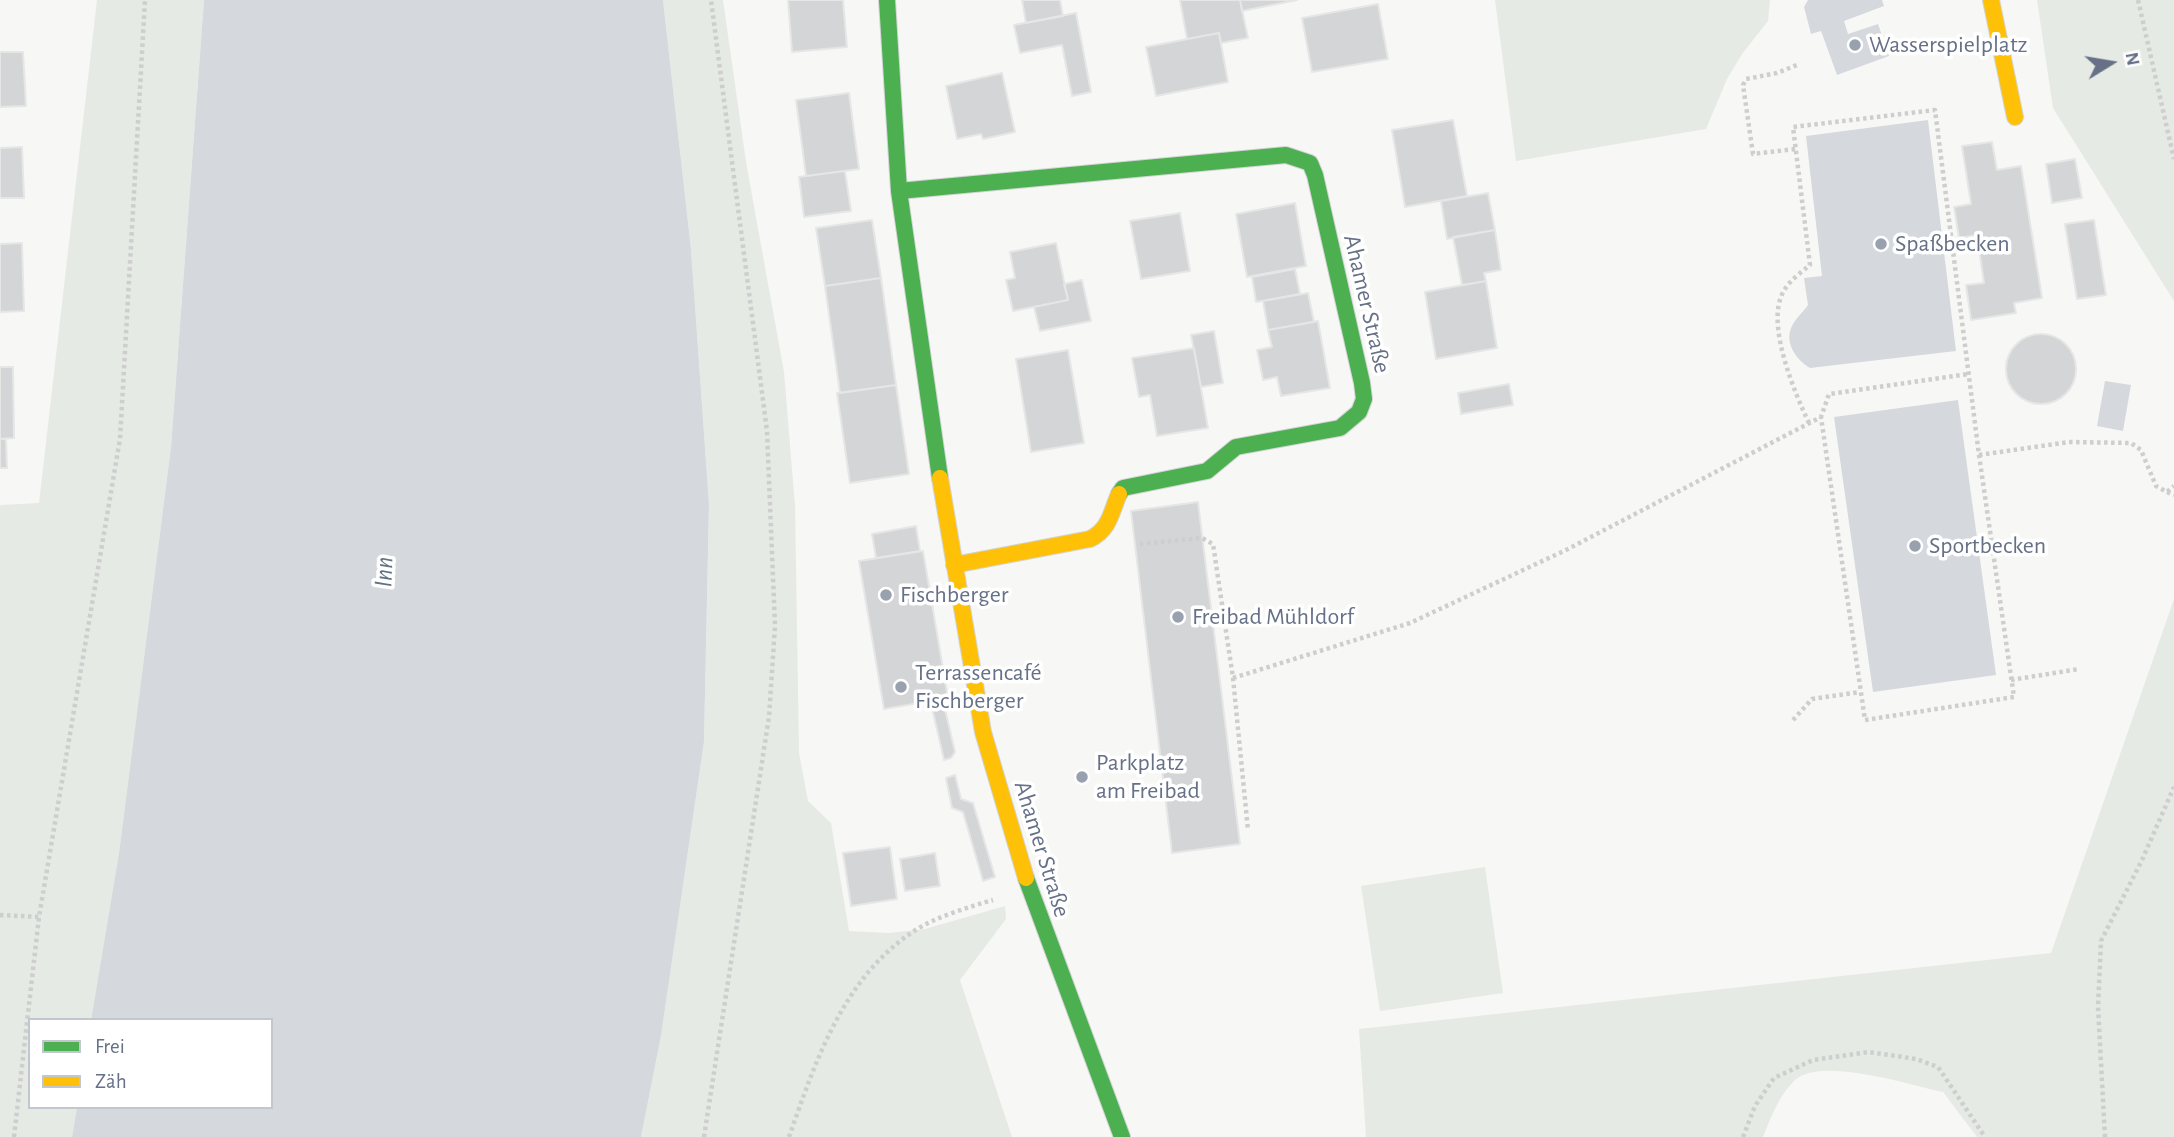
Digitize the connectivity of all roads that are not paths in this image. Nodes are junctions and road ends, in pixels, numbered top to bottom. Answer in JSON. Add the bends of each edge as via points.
{"nodes":[{"id":1,"x":887,"y":0,"type":"edge"},
{"id":2,"x":1990,"y":0,"type":"edge"},
{"id":3,"x":2015,"y":117,"type":"dead end"},
{"id":4,"x":899,"y":191,"type":"junction"},
{"id":5,"x":954,"y":565,"type":"junction"},
{"id":6,"x":1122,"y":1137,"type":"edge"}],
"edges":[{"from":1,"to":4,"type":"street","name":"Ahamer Straße"},
{"from":2,"to":3,"type":"street"},
{"from":4,"to":5,"type":"street","name":"Ahamer Straße"},
{"from":4,"to":5,"type":"street","name":"Ahamer Straße","via":[[1286,155],[1310,163],[1362,383],[1364,398],[1359,412],[1340,428],[1236,447],[1207,471],[1123,488],[1102,535]]},
{"from":5,"to":6,"type":"street","name":"Ahamer Straße","via":[[983,732],[1029,890]]}]}
